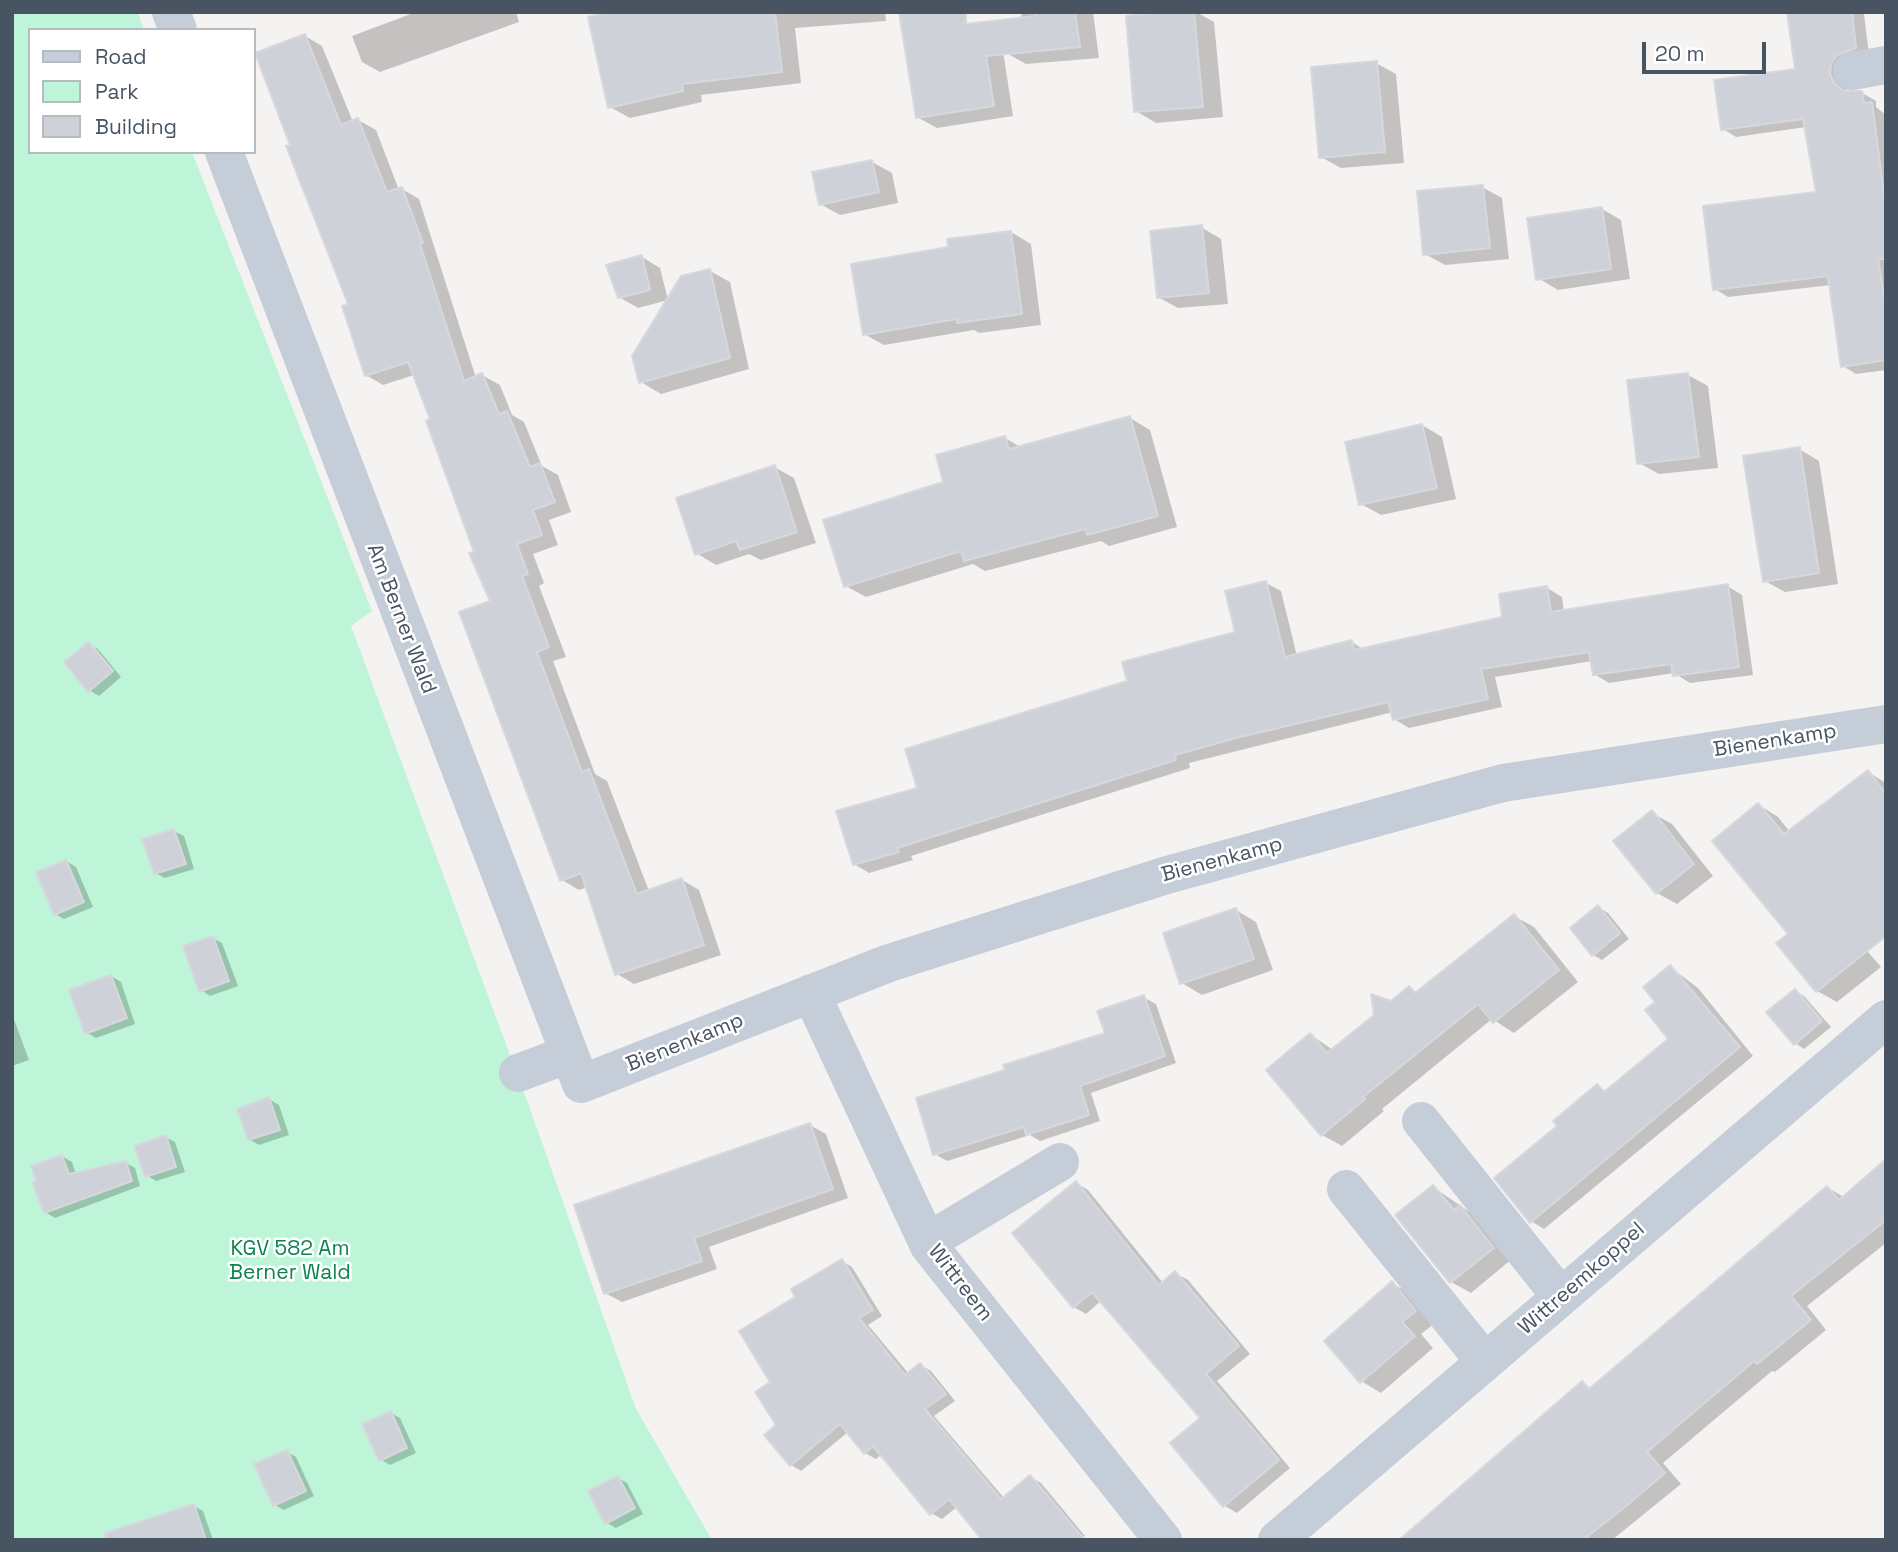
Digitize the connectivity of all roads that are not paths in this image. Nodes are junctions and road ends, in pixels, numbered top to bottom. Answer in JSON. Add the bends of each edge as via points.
{"nodes":[{"id":1,"x":225,"y":154,"type":"edge"},
{"id":2,"x":1886,"y":724,"type":"edge"},
{"id":3,"x":811,"y":993,"type":"junction"},
{"id":4,"x":1886,"y":1019,"type":"edge"},
{"id":5,"x":575,"y":1069,"type":"junction"},
{"id":6,"x":518,"y":1073,"type":"dead end"},
{"id":7,"x":1421,"y":1121,"type":"dead end"},
{"id":8,"x":1060,"y":1162,"type":"dead end"},
{"id":9,"x":1346,"y":1189,"type":"dead end"},
{"id":10,"x":927,"y":1242,"type":"junction"},
{"id":11,"x":1561,"y":1297,"type":"junction"},
{"id":12,"x":1485,"y":1362,"type":"junction"},
{"id":13,"x":1163,"y":1540,"type":"edge"},
{"id":14,"x":1277,"y":1540,"type":"edge"}],
"edges":[{"from":1,"to":5,"type":"street","name":"Am Berner Wald"},
{"from":2,"to":3,"type":"street","name":"Bienenkamp","via":[[1503,783],[1167,874],[889,963]]},
{"from":3,"to":5,"type":"street","name":"Bienenkamp"},
{"from":3,"to":10,"type":"street","name":"Wittreem"},
{"from":4,"to":11,"type":"street","name":"Wittreemkoppel"},
{"from":5,"to":6,"type":"street","name":"Bienenkamp"},
{"from":7,"to":11,"type":"street"},
{"from":8,"to":10,"type":"street"},
{"from":9,"to":12,"type":"street"},
{"from":10,"to":13,"type":"street","name":"Wittreem"},
{"from":11,"to":12,"type":"street","name":"Wittreemkoppel"},
{"from":12,"to":14,"type":"street","name":"Wittreemkoppel"}]}
